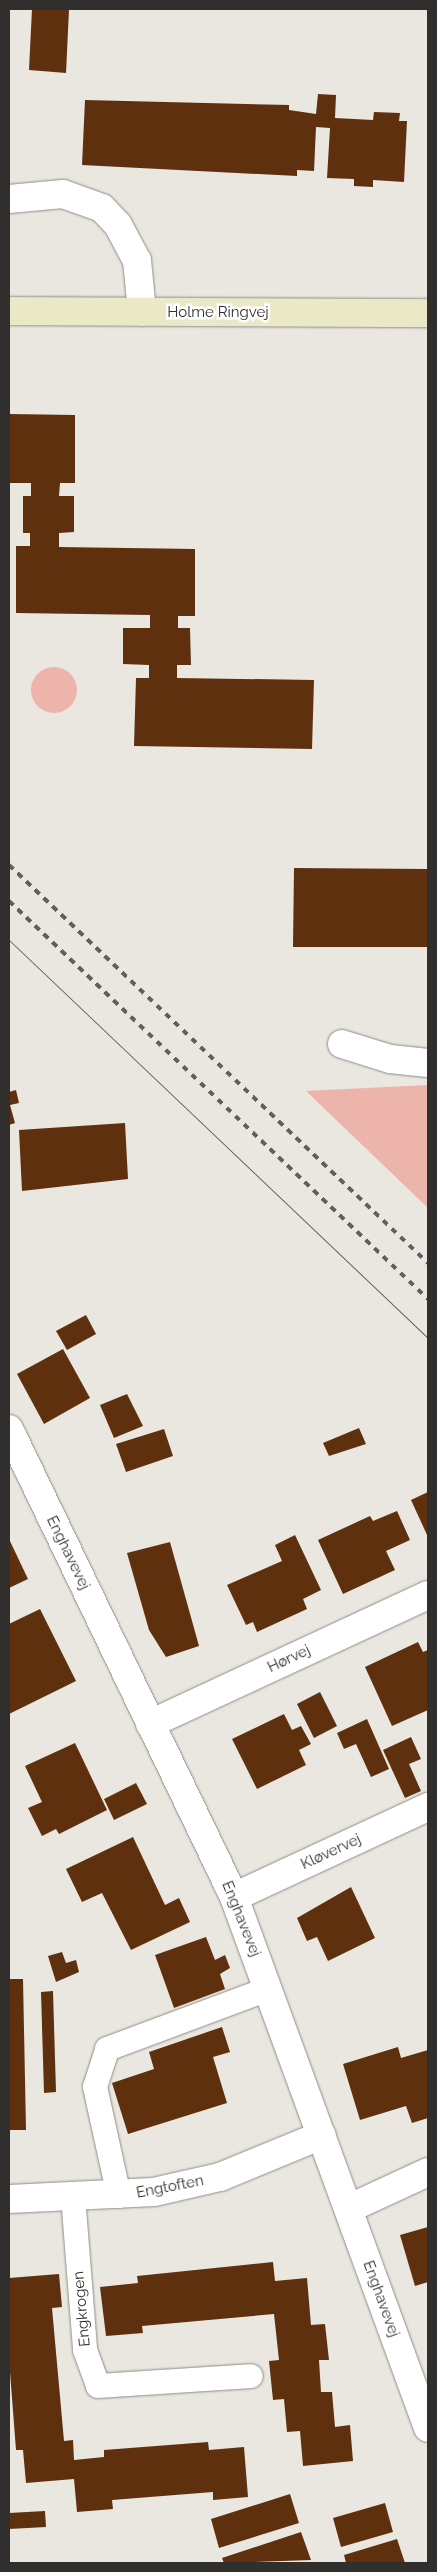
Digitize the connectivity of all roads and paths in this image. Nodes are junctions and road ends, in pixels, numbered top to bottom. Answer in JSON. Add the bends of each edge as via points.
{"nodes":[{"id":1,"x":9,"y":199,"type":"edge"},
{"id":2,"x":9,"y":311,"type":"edge"},
{"id":3,"x":142,"y":312,"type":"junction"},
{"id":4,"x":428,"y":313,"type":"edge"},
{"id":5,"x":342,"y":1044,"type":"dead end"},
{"id":6,"x":428,"y":1064,"type":"edge"},
{"id":7,"x":9,"y":1429,"type":"edge"},
{"id":8,"x":428,"y":1595,"type":"edge"},
{"id":9,"x":150,"y":1724,"type":"junction"},
{"id":10,"x":428,"y":1807,"type":"edge"},
{"id":11,"x":234,"y":1897,"type":"junction"},
{"id":12,"x":268,"y":1989,"type":"junction"},
{"id":13,"x":322,"y":2135,"type":"junction"},
{"id":14,"x":428,"y":2172,"type":"edge"},
{"id":15,"x":73,"y":2196,"type":"junction"},
{"id":16,"x":120,"y":2196,"type":"junction"},
{"id":17,"x":9,"y":2199,"type":"edge"},
{"id":18,"x":350,"y":2208,"type":"junction"},
{"id":19,"x":251,"y":2376,"type":"dead end"},
{"id":20,"x":428,"y":2428,"type":"edge"}],
"edges":[{"from":1,"to":3,"type":"street","via":[[63,194],[102,208],[118,224],[137,260]]},
{"from":2,"to":3,"type":"street","name":"Holme Ringvej"},
{"from":3,"to":4,"type":"street","name":"Holme Ringvej"},
{"from":5,"to":6,"type":"street","via":[[390,1059]]},
{"from":7,"to":9,"type":"street","name":"Enghavevej"},
{"from":8,"to":9,"type":"street","name":"Hørvej"},
{"from":9,"to":11,"type":"street","name":"Enghavevej"},
{"from":10,"to":11,"type":"street","name":"Kløvervej"},
{"from":11,"to":12,"type":"street","name":"Enghavevej"},
{"from":12,"to":13,"type":"street","name":"Enghavevej"},
{"from":12,"to":16,"type":"lane","via":[[107,2049],[96,2087]]},
{"from":13,"to":16,"type":"street","name":"Engtoften","via":[[220,2177]]},
{"from":13,"to":18,"type":"street","name":"Enghavevej"},
{"from":14,"to":18,"type":"street"},
{"from":15,"to":16,"type":"street","name":"Engtoften"},
{"from":15,"to":17,"type":"street","name":"Engtoften"},
{"from":15,"to":19,"type":"lane","name":"Engkrogen","via":[[85,2350],[98,2386]]},
{"from":18,"to":20,"type":"street","name":"Enghavevej"}]}
